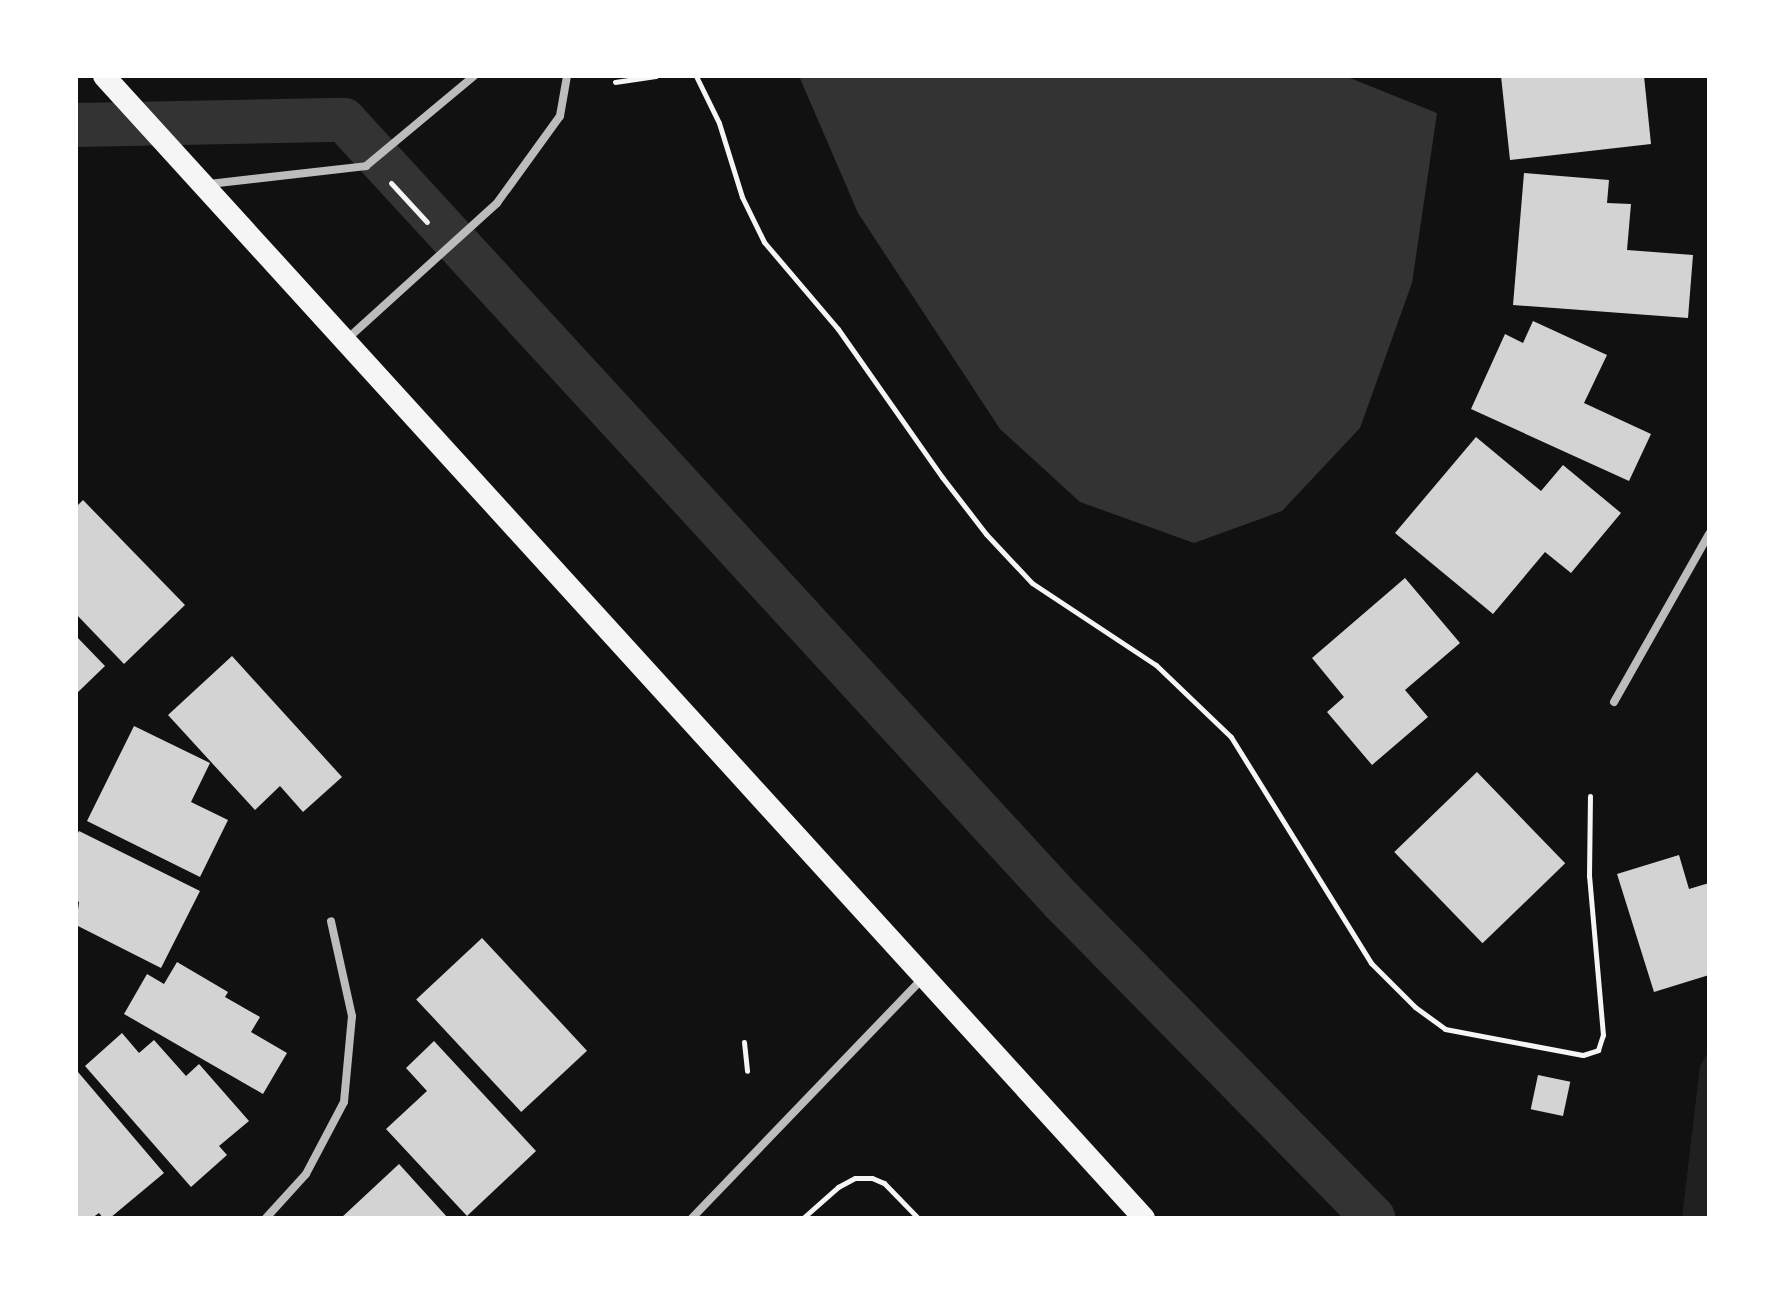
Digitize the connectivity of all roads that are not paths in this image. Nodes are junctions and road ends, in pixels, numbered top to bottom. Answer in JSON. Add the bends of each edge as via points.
{"nodes":[{"id":1,"x":104,"y":76,"type":"edge"},
{"id":2,"x":474,"y":76,"type":"edge"},
{"id":3,"x":567,"y":76,"type":"edge"},
{"id":4,"x":203,"y":185,"type":"junction"},
{"id":5,"x":346,"y":340,"type":"junction"},
{"id":6,"x":1709,"y":534,"type":"edge"},
{"id":7,"x":1614,"y":702,"type":"dead end"},
{"id":8,"x":331,"y":921,"type":"dead end"},
{"id":9,"x":924,"y":976,"type":"junction"},
{"id":10,"x":266,"y":1218,"type":"edge"},
{"id":11,"x":692,"y":1218,"type":"edge"},
{"id":12,"x":1144,"y":1218,"type":"edge"}],
"edges":[{"from":1,"to":4,"type":"highway"},
{"from":2,"to":4,"type":"street","via":[[366,166]]},
{"from":3,"to":5,"type":"street","via":[[560,116],[497,203]]},
{"from":4,"to":5,"type":"highway"},
{"from":5,"to":9,"type":"highway"},
{"from":6,"to":7,"type":"street"},
{"from":8,"to":10,"type":"street","via":[[352,1016],[344,1102],[306,1174]]},
{"from":9,"to":11,"type":"street"},
{"from":9,"to":12,"type":"highway"}]}
